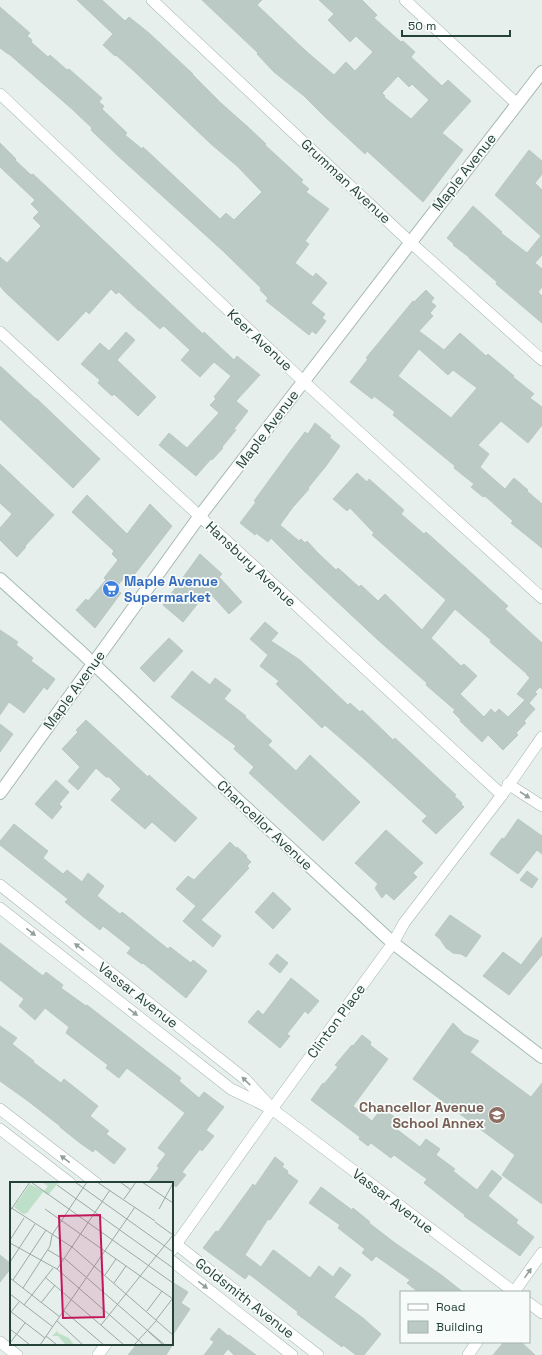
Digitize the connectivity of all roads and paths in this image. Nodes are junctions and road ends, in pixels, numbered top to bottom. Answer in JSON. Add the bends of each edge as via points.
{"nodes":[{"id":1,"x":152,"y":0,"type":"edge"},
{"id":2,"x":405,"y":0,"type":"edge"},
{"id":3,"x":542,"y":72,"type":"edge"},
{"id":4,"x":0,"y":94,"type":"edge"},
{"id":5,"x":517,"y":104,"type":"junction"},
{"id":6,"x":410,"y":242,"type":"junction"},
{"id":7,"x":0,"y":332,"type":"edge"},
{"id":8,"x":542,"y":360,"type":"edge"},
{"id":9,"x":303,"y":381,"type":"junction"},
{"id":10,"x":199,"y":517,"type":"junction"},
{"id":11,"x":0,"y":579,"type":"edge"},
{"id":12,"x":542,"y":598,"type":"edge"},
{"id":13,"x":93,"y":664,"type":"junction"},
{"id":14,"x":542,"y":737,"type":"edge"},
{"id":15,"x":508,"y":784,"type":"junction"},
{"id":16,"x":0,"y":793,"type":"edge"},
{"id":17,"x":502,"y":794,"type":"junction"},
{"id":18,"x":542,"y":806,"type":"edge"},
{"id":19,"x":0,"y":885,"type":"edge"},
{"id":20,"x":0,"y":908,"type":"edge"},
{"id":21,"x":393,"y":944,"type":"junction"},
{"id":22,"x":116,"y":977,"type":"junction"},
{"id":23,"x":105,"y":991,"type":"junction"},
{"id":24,"x":542,"y":1057,"type":"edge"},
{"id":25,"x":0,"y":1109,"type":"edge"},
{"id":26,"x":272,"y":1109,"type":"junction"},
{"id":27,"x":0,"y":1129,"type":"edge"},
{"id":28,"x":69,"y":1182,"type":"edge"},
{"id":29,"x":95,"y":1182,"type":"edge"},
{"id":30,"x":173,"y":1245,"type":"edge"},
{"id":31,"x":542,"y":1253,"type":"edge"},
{"id":32,"x":173,"y":1262,"type":"edge"},
{"id":33,"x":513,"y":1291,"type":"edge"},
{"id":34,"x":515,"y":1291,"type":"edge"},
{"id":35,"x":530,"y":1304,"type":"edge"},
{"id":36,"x":542,"y":1313,"type":"edge"},
{"id":37,"x":298,"y":1339,"type":"junction"},
{"id":38,"x":0,"y":1342,"type":"edge"},
{"id":39,"x":477,"y":1343,"type":"edge"},
{"id":40,"x":105,"y":1345,"type":"edge"},
{"id":41,"x":291,"y":1354,"type":"edge"},
{"id":42,"x":17,"y":1355,"type":"edge"},
{"id":43,"x":98,"y":1355,"type":"edge"},
{"id":44,"x":318,"y":1355,"type":"edge"},
{"id":45,"x":468,"y":1355,"type":"edge"}],
"edges":[{"from":1,"to":6,"type":"street","name":"Grumman Avenue"},
{"from":2,"to":5,"type":"street"},
{"from":3,"to":5,"type":"street","name":"Maple Avenue"},
{"from":4,"to":9,"type":"street","name":"Keer Avenue"},
{"from":5,"to":6,"type":"street","name":"Maple Avenue"},
{"from":6,"to":8,"type":"street","name":"Grumman Avenue"},
{"from":6,"to":9,"type":"street","name":"Maple Avenue"},
{"from":7,"to":10,"type":"street","name":"Hansbury Avenue"},
{"from":9,"to":10,"type":"street","name":"Maple Avenue"},
{"from":9,"to":12,"type":"street","name":"Keer Avenue"},
{"from":10,"to":13,"type":"street","name":"Maple Avenue"},
{"from":10,"to":17,"type":"street","name":"Hansbury Avenue"},
{"from":11,"to":13,"type":"street","name":"Chancellor Avenue"},
{"from":13,"to":16,"type":"street","name":"Maple Avenue"},
{"from":13,"to":21,"type":"street","name":"Chancellor Avenue"},
{"from":14,"to":15,"type":"street"},
{"from":15,"to":17,"type":"street","name":"Clinton Place"},
{"from":15,"to":18,"type":"street","one_way":true},
{"from":17,"to":21,"type":"street","name":"Clinton Place","via":[[404,922]]},
{"from":22,"to":19,"type":"street","name":"Vassar Avenue","one_way":true},
{"from":20,"to":23,"type":"street","name":"Vassar Avenue","one_way":true},
{"from":21,"to":24,"type":"street","name":"Chancellor Avenue"},
{"from":21,"to":26,"type":"street","name":"Clinton Place"},
{"from":22,"to":23,"type":"street"},
{"from":26,"to":22,"type":"street","name":"Vassar Avenue","one_way":true,"via":[[245,1079]]},
{"from":23,"to":26,"type":"street","name":"Vassar Avenue","one_way":true,"via":[[231,1089]]},
{"from":29,"to":25,"type":"street","one_way":true},
{"from":26,"to":30,"type":"street","name":"Clinton Place"},
{"from":26,"to":33,"type":"street","name":"Vassar Avenue"},
{"from":27,"to":28,"type":"street"},
{"from":30,"to":37,"type":"street","name":"Goldsmith Avenue"},
{"from":34,"to":31,"type":"street","one_way":true},
{"from":32,"to":41,"type":"street","name":"Goldsmith Avenue","one_way":true},
{"from":35,"to":36,"type":"street"},
{"from":37,"to":41,"type":"street"},
{"from":37,"to":44,"type":"street","name":"Goldsmith Avenue"},
{"from":38,"to":42,"type":"street"},
{"from":39,"to":45,"type":"street"},
{"from":40,"to":43,"type":"street"}]}
